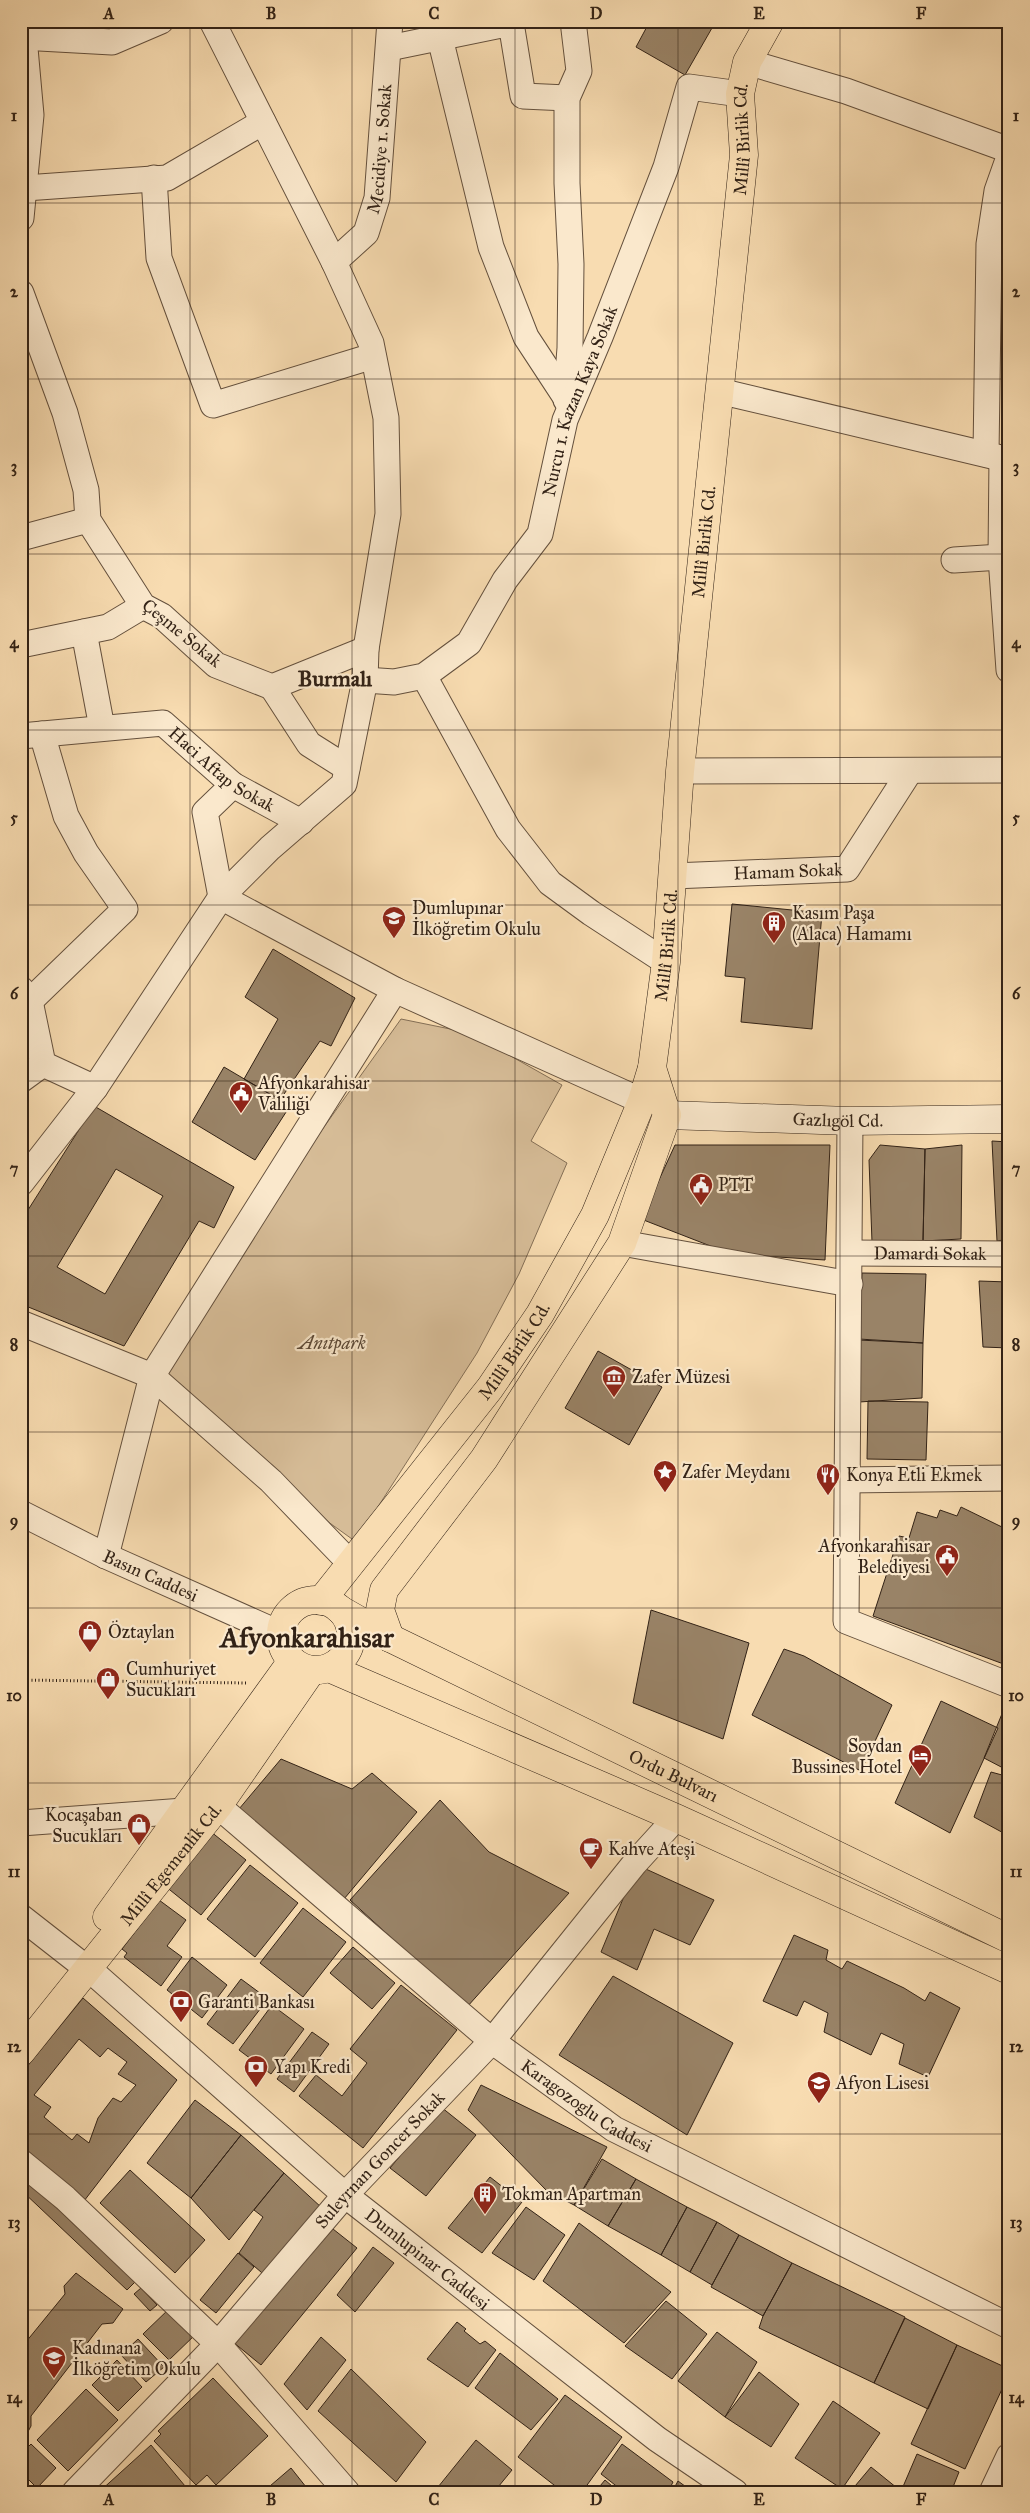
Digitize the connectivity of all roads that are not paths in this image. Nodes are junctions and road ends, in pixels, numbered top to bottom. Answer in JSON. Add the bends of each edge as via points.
{"nodes":[{"id":1,"x":161,"y":21,"type":"edge"},
{"id":2,"x":212,"y":21,"type":"edge"},
{"id":3,"x":390,"y":21,"type":"edge"},
{"id":4,"x":573,"y":21,"type":"edge"},
{"id":5,"x":770,"y":21,"type":"edge"},
{"id":6,"x":23,"y":37,"type":"edge"},
{"id":7,"x":440,"y":38,"type":"junction"},
{"id":8,"x":388,"y":48,"type":"junction"},
{"id":9,"x":747,"y":62,"type":"junction"},
{"id":10,"x":25,"y":84,"type":"edge"},
{"id":11,"x":740,"y":94,"type":"junction"},
{"id":12,"x":567,"y":98,"type":"junction"},
{"id":13,"x":263,"y":122,"type":"junction"},
{"id":14,"x":1009,"y":150,"type":"edge"},
{"id":15,"x":1009,"y":157,"type":"edge"},
{"id":16,"x":154,"y":178,"type":"junction"},
{"id":17,"x":25,"y":188,"type":"junction"},
{"id":18,"x":21,"y":218,"type":"edge"},
{"id":19,"x":334,"y":262,"type":"junction"},
{"id":20,"x":21,"y":293,"type":"edge"},
{"id":21,"x":373,"y":356,"type":"junction"},
{"id":22,"x":719,"y":391,"type":"junction"},
{"id":23,"x":566,"y":409,"type":"junction"},
{"id":24,"x":999,"y":458,"type":"edge"},
{"id":25,"x":88,"y":520,"type":"junction"},
{"id":26,"x":21,"y":538,"type":"edge"},
{"id":27,"x":1001,"y":557,"type":"junction"},
{"id":28,"x":954,"y":560,"type":"dead end"},
{"id":29,"x":143,"y":606,"type":"junction"},
{"id":30,"x":84,"y":632,"type":"junction"},
{"id":31,"x":21,"y":645,"type":"edge"},
{"id":32,"x":366,"y":649,"type":"junction"},
{"id":33,"x":1009,"y":670,"type":"edge"},
{"id":34,"x":424,"y":676,"type":"junction"},
{"id":35,"x":365,"y":680,"type":"junction"},
{"id":36,"x":272,"y":687,"type":"junction"},
{"id":37,"x":102,"y":728,"type":"junction"},
{"id":38,"x":32,"y":735,"type":"edge"},
{"id":39,"x":347,"y":768,"type":"junction"},
{"id":40,"x":1009,"y":770,"type":"edge"},
{"id":41,"x":680,"y":771,"type":"junction"},
{"id":42,"x":910,"y":771,"type":"junction"},
{"id":43,"x":233,"y":785,"type":"junction"},
{"id":44,"x":301,"y":822,"type":"junction"},
{"id":45,"x":673,"y":876,"type":"junction"},
{"id":46,"x":221,"y":897,"type":"junction"},
{"id":47,"x":666,"y":962,"type":"junction"},
{"id":48,"x":395,"y":990,"type":"junction"},
{"id":49,"x":26,"y":995,"type":"edge"},
{"id":50,"x":43,"y":1064,"type":"junction"},
{"id":51,"x":652,"y":1068,"type":"junction"},
{"id":52,"x":21,"y":1080,"type":"edge"},
{"id":53,"x":94,"y":1088,"type":"junction"},
{"id":54,"x":642,"y":1101,"type":"junction"},
{"id":55,"x":667,"y":1115,"type":"junction"},
{"id":56,"x":1009,"y":1119,"type":"edge"},
{"id":57,"x":850,"y":1121,"type":"junction"},
{"id":58,"x":21,"y":1183,"type":"edge"},
{"id":59,"x":622,"y":1244,"type":"junction"},
{"id":60,"x":850,"y":1253,"type":"junction"},
{"id":61,"x":1009,"y":1254,"type":"edge"},
{"id":62,"x":850,"y":1284,"type":"junction"},
{"id":63,"x":21,"y":1323,"type":"edge"},
{"id":64,"x":152,"y":1376,"type":"junction"},
{"id":65,"x":1009,"y":1478,"type":"edge"},
{"id":66,"x":846,"y":1480,"type":"junction"},
{"id":67,"x":21,"y":1513,"type":"edge"},
{"id":68,"x":106,"y":1556,"type":"junction"},
{"id":69,"x":351,"y":1564,"type":"junction"},
{"id":70,"x":330,"y":1605,"type":"junction"},
{"id":71,"x":281,"y":1634,"type":"junction"},
{"id":72,"x":390,"y":1638,"type":"junction"},
{"id":73,"x":311,"y":1666,"type":"junction"},
{"id":74,"x":1009,"y":1685,"type":"edge"},
{"id":75,"x":218,"y":1806,"type":"junction"},
{"id":76,"x":184,"y":1811,"type":"junction"},
{"id":77,"x":676,"y":1818,"type":"junction"},
{"id":78,"x":21,"y":1823,"type":"edge"},
{"id":79,"x":21,"y":1917,"type":"edge"},
{"id":80,"x":1009,"y":1939,"type":"edge"},
{"id":81,"x":82,"y":1965,"type":"junction"},
{"id":82,"x":1009,"y":1970,"type":"edge"},
{"id":83,"x":21,"y":2027,"type":"edge"},
{"id":84,"x":492,"y":2041,"type":"junction"},
{"id":85,"x":21,"y":2052,"type":"edge"},
{"id":86,"x":21,"y":2162,"type":"edge"},
{"id":87,"x":345,"y":2195,"type":"junction"},
{"id":88,"x":1009,"y":2326,"type":"edge"},
{"id":89,"x":218,"y":2344,"type":"junction"},
{"id":90,"x":1009,"y":2456,"type":"edge"},
{"id":91,"x":75,"y":2492,"type":"edge"},
{"id":92,"x":346,"y":2492,"type":"edge"},
{"id":93,"x":735,"y":2492,"type":"edge"},
{"id":94,"x":992,"y":2492,"type":"edge"}],
"edges":[{"from":1,"to":6,"type":"street","via":[[112,42]]},
{"from":2,"to":13,"type":"street"},
{"from":3,"to":8,"type":"street","name":"Mecidiye 1. Sokak"},
{"from":4,"to":12,"type":"street","via":[[579,71]]},
{"from":5,"to":9,"type":"main road","name":"Millî Birlik Cd."},
{"from":6,"to":10,"type":"street"},
{"from":7,"to":8,"type":"street"},
{"from":7,"to":12,"type":"street","via":[[512,23],[523,96]]},
{"from":7,"to":23,"type":"street","via":[[491,247],[526,337]]},
{"from":8,"to":19,"type":"street","name":"Mecidiye 1. Sokak","via":[[377,198],[366,233]]},
{"from":9,"to":11,"type":"main road","name":"Millî Birlik Cd."},
{"from":9,"to":14,"type":"street","via":[[846,91]]},
{"from":10,"to":17,"type":"street","via":[[31,115]]},
{"from":11,"to":22,"type":"main road","name":"Millî Birlik Cd.","via":[[744,155]]},
{"from":11,"to":23,"type":"street","name":"Nurcu 1. Kazan Kaya Sokak","via":[[689,86],[666,167],[600,338]]},
{"from":12,"to":23,"type":"street","via":[[571,264]]},
{"from":13,"to":16,"type":"street","via":[[167,178]]},
{"from":13,"to":19,"type":"street"},
{"from":15,"to":24,"type":"street","via":[[998,191],[989,244]]},
{"from":16,"to":17,"type":"street"},
{"from":16,"to":21,"type":"street","via":[[159,258],[213,405]]},
{"from":17,"to":18,"type":"street"},
{"from":19,"to":21,"type":"street"},
{"from":20,"to":25,"type":"street","name":"Çeşme Sokak","via":[[65,413],[86,490]]},
{"from":21,"to":32,"type":"street","via":[[386,418],[388,514]]},
{"from":22,"to":24,"type":"street"},
{"from":22,"to":41,"type":"main road","name":"Millî Birlik Cd."},
{"from":23,"to":34,"type":"street","name":"Nurcu 1. Kazan Kaya Sokak","via":[[540,534],[505,580],[469,643]]},
{"from":24,"to":27,"type":"street"},
{"from":25,"to":26,"type":"street"},
{"from":25,"to":29,"type":"street","name":"Çeşme Sokak"},
{"from":27,"to":28,"type":"street"},
{"from":27,"to":33,"type":"street"},
{"from":29,"to":30,"type":"street","via":[[108,627]]},
{"from":29,"to":36,"type":"street","name":"Çeşme Sokak","via":[[162,616],[216,665]]},
{"from":30,"to":31,"type":"street"},
{"from":30,"to":37,"type":"street"},
{"from":32,"to":35,"type":"street"},
{"from":32,"to":36,"type":"street"},
{"from":34,"to":35,"type":"street","name":"Nurcu 1. Kazan Kaya Sokak","via":[[394,682]]},
{"from":34,"to":47,"type":"street","via":[[508,829],[550,883]]},
{"from":35,"to":39,"type":"street"},
{"from":36,"to":39,"type":"street","via":[[309,744]]},
{"from":37,"to":38,"type":"street","name":"Haci Aftap Sokak"},
{"from":37,"to":43,"type":"street","name":"Haci Aftap Sokak","via":[[163,723]]},
{"from":38,"to":49,"type":"street","via":[[66,816],[86,853],[125,909]]},
{"from":39,"to":44,"type":"street","via":[[344,784]]},
{"from":40,"to":42,"type":"street"},
{"from":41,"to":42,"type":"street"},
{"from":41,"to":45,"type":"main road","name":"Millî Birlik Cd."},
{"from":42,"to":45,"type":"street","name":"Hamam Sokak","via":[[848,869]]},
{"from":43,"to":44,"type":"street","name":"Haci Aftap Sokak"},
{"from":43,"to":46,"type":"street","via":[[205,812]]},
{"from":44,"to":46,"type":"street"},
{"from":45,"to":47,"type":"main road","name":"Millî Birlik Cd."},
{"from":46,"to":48,"type":"street"},
{"from":46,"to":53,"type":"street"},
{"from":47,"to":51,"type":"main road","name":"Millî Birlik Cd."},
{"from":48,"to":54,"type":"street"},
{"from":48,"to":64,"type":"street"},
{"from":49,"to":50,"type":"street"},
{"from":50,"to":52,"type":"street"},
{"from":50,"to":53,"type":"street"},
{"from":51,"to":54,"type":"main road","name":"Millî Birlik Cd."},
{"from":51,"to":55,"type":"main road","name":"Millî Birlik Cd."},
{"from":53,"to":58,"type":"street"},
{"from":54,"to":55,"type":"main road"},
{"from":54,"to":69,"type":"main road","name":"Millî Birlik Cd.","via":[[595,1215],[540,1314],[490,1388]]},
{"from":55,"to":57,"type":"street","name":"Gazlıgöl Cd."},
{"from":55,"to":59,"type":"main road","name":"Millî Birlik Cd."},
{"from":56,"to":57,"type":"street","name":"Gazlıgöl Cd."},
{"from":57,"to":60,"type":"street"},
{"from":59,"to":62,"type":"street"},
{"from":59,"to":72,"type":"main road","name":"Millî Birlik Cd.","via":[[484,1459],[384,1590],[380,1610]]},
{"from":60,"to":61,"type":"street","name":"Damardi Sokak"},
{"from":60,"to":62,"type":"street"},
{"from":62,"to":66,"type":"street"},
{"from":63,"to":64,"type":"street"},
{"from":64,"to":68,"type":"street"},
{"from":64,"to":69,"type":"street","via":[[271,1481]]},
{"from":65,"to":66,"type":"street"},
{"from":66,"to":74,"type":"street","via":[[846,1622]]},
{"from":67,"to":68,"type":"street","name":"Basın Caddesi"},
{"from":68,"to":71,"type":"street","name":"Basın Caddesi"},
{"from":69,"to":70,"type":"main road","name":"Millî Birlik Cd."},
{"from":70,"to":71,"type":"main road","via":[[309,1601],[298,1605],[283,1623]]},
{"from":70,"to":72,"type":"main road","name":"Ordu Bulvarı"},
{"from":70,"to":73,"type":"main road","via":[[347,1618],[351,1642],[343,1658]]},
{"from":71,"to":73,"type":"main road","via":[[286,1653]]},
{"from":72,"to":80,"type":"main road","name":"Ordu Bulvarı"},
{"from":73,"to":75,"type":"main road","name":"Millî Egemenlik Cd."},
{"from":73,"to":76,"type":"main road","name":"Millî Egemenlik Cd.","via":[[277,1684]]},
{"from":73,"to":77,"type":"main road","name":"Ordu Bulvarı"},
{"from":75,"to":81,"type":"main road","name":"Millî Egemenlik Cd."},
{"from":75,"to":84,"type":"street","name":"Karagozoglu Caddesi"},
{"from":76,"to":78,"type":"street"},
{"from":76,"to":81,"type":"main road","name":"Millî Egemenlik Cd."},
{"from":77,"to":82,"type":"main road","name":"Ordu Bulvarı"},
{"from":77,"to":84,"type":"street","name":"Suleyrnan Goncer Sokak","via":[[635,1863]]},
{"from":79,"to":81,"type":"street","name":"Dumlupinar Caddesi"},
{"from":81,"to":83,"type":"main road","name":"Millî Egemenlik Cd."},
{"from":81,"to":85,"type":"main road","name":"Millî Egemenlik Cd."},
{"from":81,"to":87,"type":"street","name":"Dumlupinar Caddesi"},
{"from":84,"to":87,"type":"street","name":"Suleyrnan Goncer Sokak"},
{"from":84,"to":88,"type":"street","name":"Karagozoglu Caddesi","via":[[614,2129]]},
{"from":86,"to":89,"type":"street","via":[[65,2198]]},
{"from":87,"to":89,"type":"street","name":"Suleyrnan Goncer Sokak"},
{"from":87,"to":93,"type":"street","name":"Dumlupinar Caddesi","via":[[657,2439]]},
{"from":89,"to":91,"type":"street","name":"Suleyrnan Goncer Sokak"},
{"from":89,"to":92,"type":"street"},
{"from":90,"to":94,"type":"street"}]}
